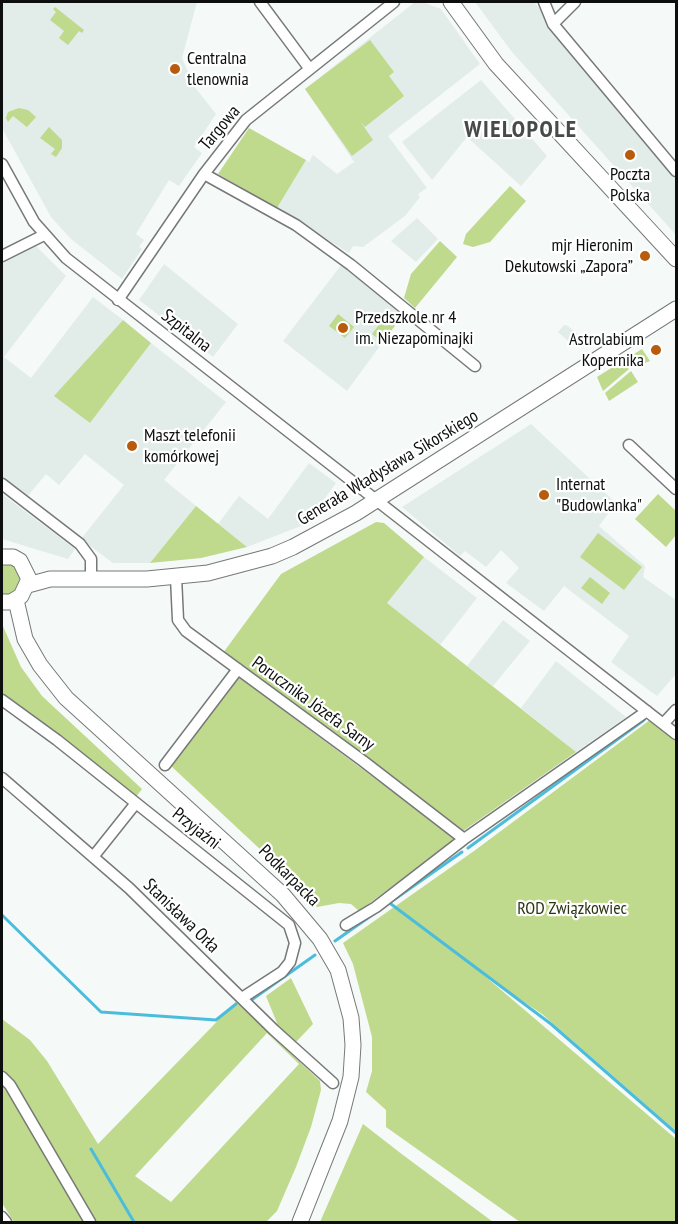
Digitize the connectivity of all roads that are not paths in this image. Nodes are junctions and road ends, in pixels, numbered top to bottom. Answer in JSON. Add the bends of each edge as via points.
{"nodes":[{"id":1,"x":260,"y":2,"type":"edge"},
{"id":2,"x":394,"y":2,"type":"edge"},
{"id":3,"x":400,"y":2,"type":"edge"},
{"id":4,"x":451,"y":2,"type":"edge"},
{"id":5,"x":460,"y":2,"type":"edge"},
{"id":6,"x":544,"y":2,"type":"edge"},
{"id":7,"x":575,"y":2,"type":"edge"},
{"id":8,"x":384,"y":11,"type":"junction"},
{"id":9,"x":554,"y":24,"type":"junction"},
{"id":10,"x":309,"y":68,"type":"junction"},
{"id":11,"x":531,"y":100,"type":"junction"},
{"id":12,"x":2,"y":164,"type":"edge"},
{"id":13,"x":676,"y":171,"type":"edge"},
{"id":14,"x":204,"y":174,"type":"junction"},
{"id":15,"x":6,"y":184,"type":"edge"},
{"id":16,"x":44,"y":235,"type":"junction"},
{"id":17,"x":2,"y":256,"type":"edge"},
{"id":18,"x":676,"y":259,"type":"edge"},
{"id":19,"x":118,"y":300,"type":"junction"},
{"id":20,"x":676,"y":309,"type":"edge"},
{"id":21,"x":475,"y":366,"type":"dead end"},
{"id":22,"x":629,"y":445,"type":"dead end"},
{"id":23,"x":2,"y":484,"type":"edge"},
{"id":24,"x":676,"y":489,"type":"edge"},
{"id":25,"x":377,"y":500,"type":"junction"},
{"id":26,"x":2,"y":557,"type":"edge"},
{"id":27,"x":25,"y":567,"type":"junction"},
{"id":28,"x":91,"y":577,"type":"junction"},
{"id":29,"x":176,"y":577,"type":"junction"},
{"id":30,"x":28,"y":585,"type":"junction"},
{"id":31,"x":8,"y":602,"type":"edge"},
{"id":32,"x":238,"y":669,"type":"junction"},
{"id":33,"x":2,"y":700,"type":"edge"},
{"id":34,"x":676,"y":710,"type":"edge"},
{"id":35,"x":647,"y":711,"type":"junction"},
{"id":36,"x":664,"y":723,"type":"junction"},
{"id":37,"x":676,"y":734,"type":"edge"},
{"id":38,"x":165,"y":765,"type":"dead end"},
{"id":39,"x":2,"y":778,"type":"edge"},
{"id":40,"x":136,"y":803,"type":"junction"},
{"id":41,"x":464,"y":839,"type":"junction"},
{"id":42,"x":93,"y":857,"type":"junction"},
{"id":43,"x":346,"y":925,"type":"dead end"},
{"id":44,"x":242,"y":998,"type":"junction"},
{"id":45,"x":2,"y":1077,"type":"edge"},
{"id":46,"x":333,"y":1083,"type":"dead end"},
{"id":47,"x":2,"y":1217,"type":"edge"},
{"id":48,"x":6,"y":1222,"type":"edge"},
{"id":49,"x":90,"y":1222,"type":"edge"},
{"id":50,"x":300,"y":1222,"type":"edge"}],
"edges":[{"from":1,"to":10,"type":"street"},
{"from":2,"to":8,"type":"street","name":"Targowa"},
{"from":3,"to":8,"type":"street","name":"Targowa"},
{"from":4,"to":11,"type":"street","via":[[496,64]]},
{"from":5,"to":11,"type":"street"},
{"from":6,"to":9,"type":"street"},
{"from":7,"to":9,"type":"street"},
{"from":8,"to":10,"type":"street","name":"Targowa"},
{"from":9,"to":13,"type":"street"},
{"from":10,"to":14,"type":"street","name":"Targowa","via":[[246,120]]},
{"from":11,"to":18,"type":"street"},
{"from":12,"to":15,"type":"street","name":"Szpitalna"},
{"from":14,"to":19,"type":"street","name":"Targowa"},
{"from":14,"to":21,"type":"street","via":[[296,225]]},
{"from":15,"to":16,"type":"street","name":"Szpitalna"},
{"from":16,"to":17,"type":"street"},
{"from":16,"to":19,"type":"street","name":"Szpitalna"},
{"from":19,"to":25,"type":"street","name":"Szpitalna"},
{"from":20,"to":25,"type":"street","name":"Generała Władysława Sikorskiego"},
{"from":22,"to":24,"type":"street"},
{"from":23,"to":28,"type":"street","via":[[80,544],[91,559]]},
{"from":25,"to":29,"type":"street","name":"Generała Władysława Sikorskiego","via":[[272,556],[228,569]]},
{"from":25,"to":35,"type":"street","name":"Szpitalna"},
{"from":26,"to":27,"type":"street","name":"Generała Władysława Sikorskiego","via":[[13,557]]},
{"from":27,"to":28,"type":"street","name":"Generała Władysława Sikorskiego"},
{"from":27,"to":30,"type":"street"},
{"from":28,"to":29,"type":"street","name":"Generała Władysława Sikorskiego"},
{"from":28,"to":30,"type":"street","name":"Generała Władysława Sikorskiego","via":[[50,579]]},
{"from":29,"to":32,"type":"street","name":"Porucznika Józefa Sarny","via":[[180,625]]},
{"from":30,"to":31,"type":"street"},
{"from":31,"to":50,"type":"street","name":"Podkarpacka","via":[[16,625],[40,665],[66,698],[283,895],[320,939],[338,970],[352,1025],[351,1077],[340,1121]]},
{"from":32,"to":38,"type":"street"},
{"from":32,"to":41,"type":"street","name":"Porucznika Józefa Sarny"},
{"from":33,"to":40,"type":"street","name":"Przyjaźni"},
{"from":34,"to":36,"type":"street"},
{"from":35,"to":36,"type":"street","name":"Szpitalna"},
{"from":35,"to":41,"type":"street"},
{"from":36,"to":37,"type":"street","name":"Szpitalna"},
{"from":39,"to":42,"type":"street","name":"Stanisława Orła"},
{"from":40,"to":42,"type":"street"},
{"from":40,"to":44,"type":"street","name":"Przyjaźni","via":[[272,910],[292,932],[295,944],[290,962],[282,972]]},
{"from":41,"to":43,"type":"street","via":[[393,895]]},
{"from":42,"to":44,"type":"street","name":"Stanisława Orła"},
{"from":44,"to":46,"type":"street","name":"Stanisława Orła"},
{"from":45,"to":49,"type":"street"},
{"from":47,"to":48,"type":"street"}]}
